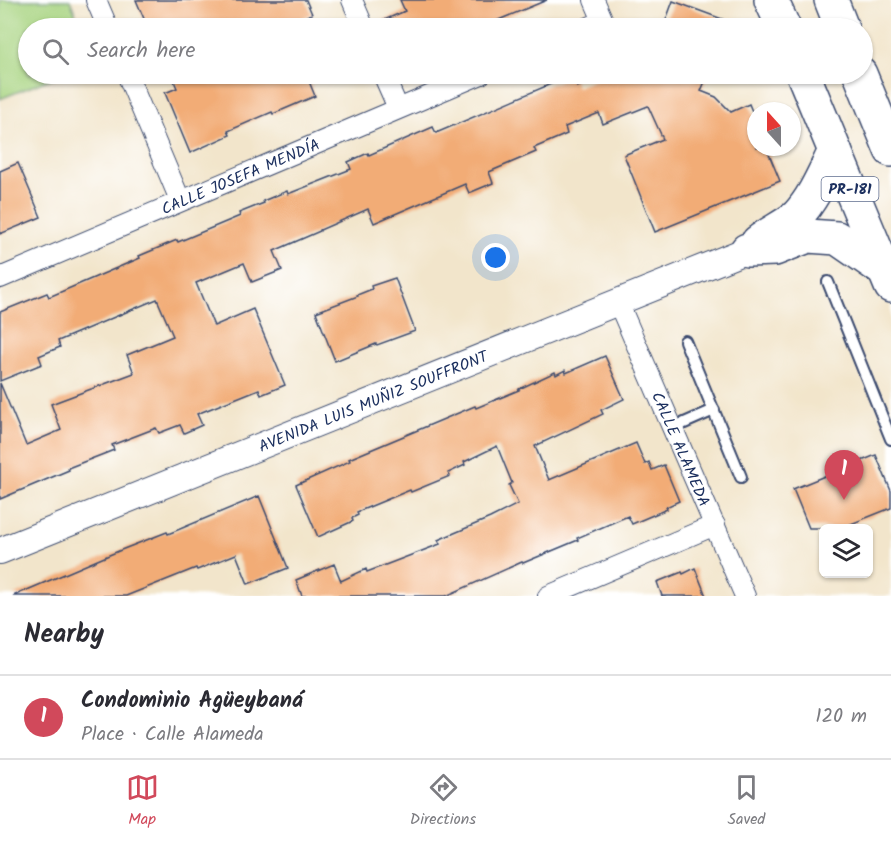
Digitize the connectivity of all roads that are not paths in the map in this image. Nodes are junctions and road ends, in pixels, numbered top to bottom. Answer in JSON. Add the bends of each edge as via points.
{"nodes":[{"id":1,"x":96,"y":0,"type":"edge"},
{"id":2,"x":352,"y":0,"type":"edge"},
{"id":3,"x":594,"y":0,"type":"edge"},
{"id":4,"x":771,"y":0,"type":"edge"},
{"id":5,"x":780,"y":0,"type":"edge"},
{"id":6,"x":831,"y":0,"type":"edge"},
{"id":7,"x":104,"y":18,"type":"edge"},
{"id":8,"x":360,"y":18,"type":"edge"},
{"id":9,"x":595,"y":18,"type":"edge"},
{"id":10,"x":779,"y":18,"type":"edge"},
{"id":11,"x":786,"y":18,"type":"edge"},
{"id":12,"x":838,"y":18,"type":"edge"},
{"id":13,"x":131,"y":84,"type":"edge"},
{"id":14,"x":387,"y":84,"type":"edge"},
{"id":15,"x":457,"y":84,"type":"edge"},
{"id":16,"x":808,"y":84,"type":"edge"},
{"id":17,"x":864,"y":84,"type":"edge"},
{"id":18,"x":398,"y":108,"type":"junction"},
{"id":19,"x":887,"y":134,"type":"edge"},
{"id":20,"x":835,"y":151,"type":"junction"},
{"id":21,"x":180,"y":200,"type":"junction"},
{"id":22,"x":747,"y":250,"type":"junction"},
{"id":23,"x":0,"y":278,"type":"edge"},
{"id":24,"x":888,"y":279,"type":"edge"},
{"id":25,"x":828,"y":282,"type":"dead end"},
{"id":26,"x":618,"y":302,"type":"junction"},
{"id":27,"x":685,"y":341,"type":"dead end"},
{"id":28,"x":714,"y":410,"type":"junction"},
{"id":29,"x":673,"y":428,"type":"junction"},
{"id":30,"x":891,"y":439,"type":"edge"},
{"id":31,"x":741,"y":477,"type":"dead end"},
{"id":32,"x":715,"y":525,"type":"junction"},
{"id":33,"x":0,"y":551,"type":"edge"},
{"id":34,"x":548,"y":596,"type":"edge"},
{"id":35,"x":745,"y":596,"type":"edge"}],
"edges":[{"from":1,"to":7,"type":"street"},
{"from":2,"to":8,"type":"street"},
{"from":3,"to":9,"type":"street"},
{"from":4,"to":10,"type":"highway"},
{"from":5,"to":11,"type":"highway"},
{"from":6,"to":12,"type":"highway"},
{"from":13,"to":21,"type":"street"},
{"from":14,"to":18,"type":"street"},
{"from":15,"to":18,"type":"street","name":"CALLE JOSEFA MENDÍA"},
{"from":16,"to":20,"type":"highway","number":"PR-181"},
{"from":17,"to":19,"type":"highway"},
{"from":18,"to":21,"type":"street","name":"CALLE JOSEFA MENDÍA"},
{"from":20,"to":22,"type":"highway","via":[[796,216]]},
{"from":20,"to":24,"type":"highway","number":"PR-181"},
{"from":21,"to":23,"type":"street","name":"CALLE JOSEFA MENDÍA"},
{"from":22,"to":24,"type":"highway","via":[[775,249],[808,236],[837,238]]},
{"from":22,"to":26,"type":"street","name":"AVENIDA LUIS MUÑIZ SOUFFRONT"},
{"from":25,"to":30,"type":"lane"},
{"from":26,"to":29,"type":"street","name":"CALLE ALAMEDA"},
{"from":26,"to":33,"type":"street","name":"AVENIDA LUIS MUÑIZ SOUFFRONT"},
{"from":27,"to":28,"type":"lane"},
{"from":28,"to":29,"type":"lane"},
{"from":28,"to":31,"type":"lane"},
{"from":29,"to":32,"type":"street","name":"CALLE ALAMEDA"},
{"from":32,"to":34,"type":"street"},
{"from":32,"to":35,"type":"street","name":"CALLE ALAMEDA"}]}
